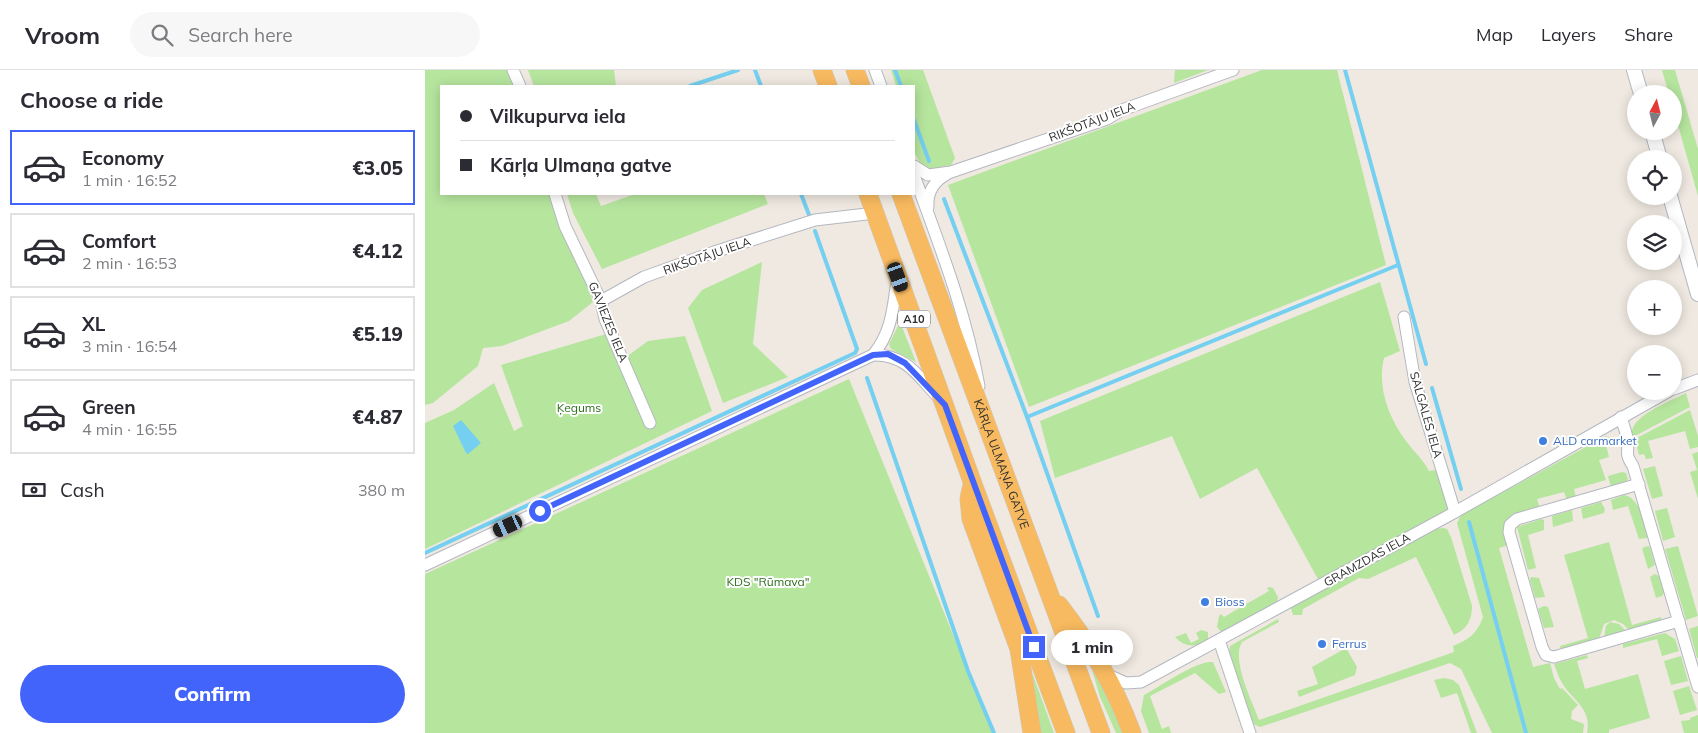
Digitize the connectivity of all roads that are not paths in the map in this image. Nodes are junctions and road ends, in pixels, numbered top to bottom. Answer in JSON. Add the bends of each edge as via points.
{"nodes":[{"id":1,"x":513,"y":70,"type":"edge"},
{"id":2,"x":822,"y":70,"type":"edge"},
{"id":3,"x":855,"y":70,"type":"edge"},
{"id":4,"x":875,"y":70,"type":"edge"},
{"id":5,"x":1233,"y":70,"type":"edge"},
{"id":6,"x":1634,"y":70,"type":"edge"},
{"id":7,"x":520,"y":85,"type":"edge"},
{"id":8,"x":828,"y":85,"type":"edge"},
{"id":9,"x":861,"y":85,"type":"edge"},
{"id":10,"x":881,"y":85,"type":"edge"},
{"id":11,"x":1638,"y":85,"type":"edge"},
{"id":12,"x":915,"y":167,"type":"edge"},
{"id":13,"x":951,"y":172,"type":"junction"},
{"id":14,"x":915,"y":178,"type":"edge"},
{"id":15,"x":555,"y":195,"type":"edge"},
{"id":16,"x":868,"y":195,"type":"edge"},
{"id":17,"x":901,"y":195,"type":"edge"},
{"id":18,"x":1673,"y":205,"type":"edge"},
{"id":19,"x":928,"y":212,"type":"junction"},
{"id":20,"x":875,"y":213,"type":"junction"},
{"id":21,"x":898,"y":277,"type":"junction"},
{"id":22,"x":1698,"y":294,"type":"edge"},
{"id":23,"x":601,"y":301,"type":"junction"},
{"id":24,"x":1403,"y":317,"type":"dead end"},
{"id":25,"x":873,"y":355,"type":"junction"},
{"id":26,"x":1698,"y":380,"type":"edge"},
{"id":27,"x":1682,"y":386,"type":"edge"},
{"id":28,"x":1652,"y":400,"type":"edge"},
{"id":29,"x":945,"y":405,"type":"junction"},
{"id":30,"x":984,"y":417,"type":"junction"},
{"id":31,"x":1621,"y":417,"type":"junction"},
{"id":32,"x":650,"y":423,"type":"dead end"},
{"id":33,"x":973,"y":484,"type":"junction"},
{"id":34,"x":1639,"y":484,"type":"junction"},
{"id":35,"x":1455,"y":512,"type":"junction"},
{"id":36,"x":425,"y":565,"type":"edge"},
{"id":37,"x":1047,"y":589,"type":"junction"},
{"id":38,"x":1679,"y":621,"type":"junction"},
{"id":39,"x":1219,"y":640,"type":"junction"},
{"id":40,"x":1108,"y":676,"type":"junction"},
{"id":41,"x":1698,"y":687,"type":"edge"},
{"id":42,"x":1032,"y":733,"type":"edge"},
{"id":43,"x":1066,"y":733,"type":"edge"},
{"id":44,"x":1101,"y":733,"type":"edge"},
{"id":45,"x":1132,"y":733,"type":"edge"},
{"id":46,"x":1250,"y":733,"type":"edge"}],
"edges":[{"from":1,"to":7,"type":"street"},
{"from":2,"to":8,"type":"highway"},
{"from":3,"to":9,"type":"highway"},
{"from":4,"to":10,"type":"street"},
{"from":5,"to":13,"type":"street","name":"RIKŠOTĀJU IELA","via":[[1122,110],[1107,119]]},
{"from":6,"to":11,"type":"street"},
{"from":12,"to":13,"type":"street","via":[[929,175]]},
{"from":13,"to":19,"type":"street","via":[[941,177],[932,188]]},
{"from":14,"to":19,"type":"street"},
{"from":15,"to":23,"type":"street","name":"GAVIEZES IELA","via":[[565,226]]},
{"from":16,"to":20,"type":"highway","number":"A10"},
{"from":17,"to":30,"type":"highway","name":"KĀRĻA ULMAŅA GATVE","number":"A10"},
{"from":18,"to":22,"type":"street"},
{"from":19,"to":30,"type":"street","via":[[966,322]]},
{"from":20,"to":21,"type":"highway","number":"A10"},
{"from":20,"to":23,"type":"street","name":"RIKŠOTĀJU IELA","via":[[815,220],[714,252],[644,277]]},
{"from":21,"to":25,"type":"street","via":[[884,342]]},
{"from":21,"to":29,"type":"highway","number":"A10"},
{"from":23,"to":32,"type":"street","name":"GAVIEZES IELA","via":[[605,319]]},
{"from":24,"to":35,"type":"street","name":"SALGALES IELA","via":[[1415,382]]},
{"from":25,"to":29,"type":"street","via":[[888,354],[905,363]]},
{"from":25,"to":36,"type":"street"},
{"from":26,"to":27,"type":"street"},
{"from":28,"to":31,"type":"street","name":"GRAMZDAS IELA"},
{"from":29,"to":33,"type":"highway","number":"A10"},
{"from":30,"to":37,"type":"highway","name":"KĀRĻA ULMAŅA GATVE","number":"A10"},
{"from":31,"to":34,"type":"street","via":[[1627,459],[1633,465]]},
{"from":31,"to":35,"type":"street","name":"GRAMZDAS IELA"},
{"from":33,"to":42,"type":"highway","via":[[969,499],[971,519],[1019,650]]},
{"from":33,"to":43,"type":"highway","number":"A10"},
{"from":34,"to":38,"type":"street"},
{"from":34,"to":38,"type":"street","via":[[1517,519],[1510,525],[1509,532],[1541,647],[1546,655],[1554,657]]},
{"from":35,"to":39,"type":"street","name":"GRAMZDAS IELA"},
{"from":37,"to":40,"type":"highway","via":[[1086,640]]},
{"from":37,"to":44,"type":"highway","name":"KĀRĻA ULMAŅA GATVE","number":"A10"},
{"from":38,"to":41,"type":"street"},
{"from":39,"to":40,"type":"street","name":"GRAMZDAS IELA","via":[[1141,682],[1126,683]]},
{"from":39,"to":46,"type":"street"},
{"from":40,"to":45,"type":"highway"}]}
